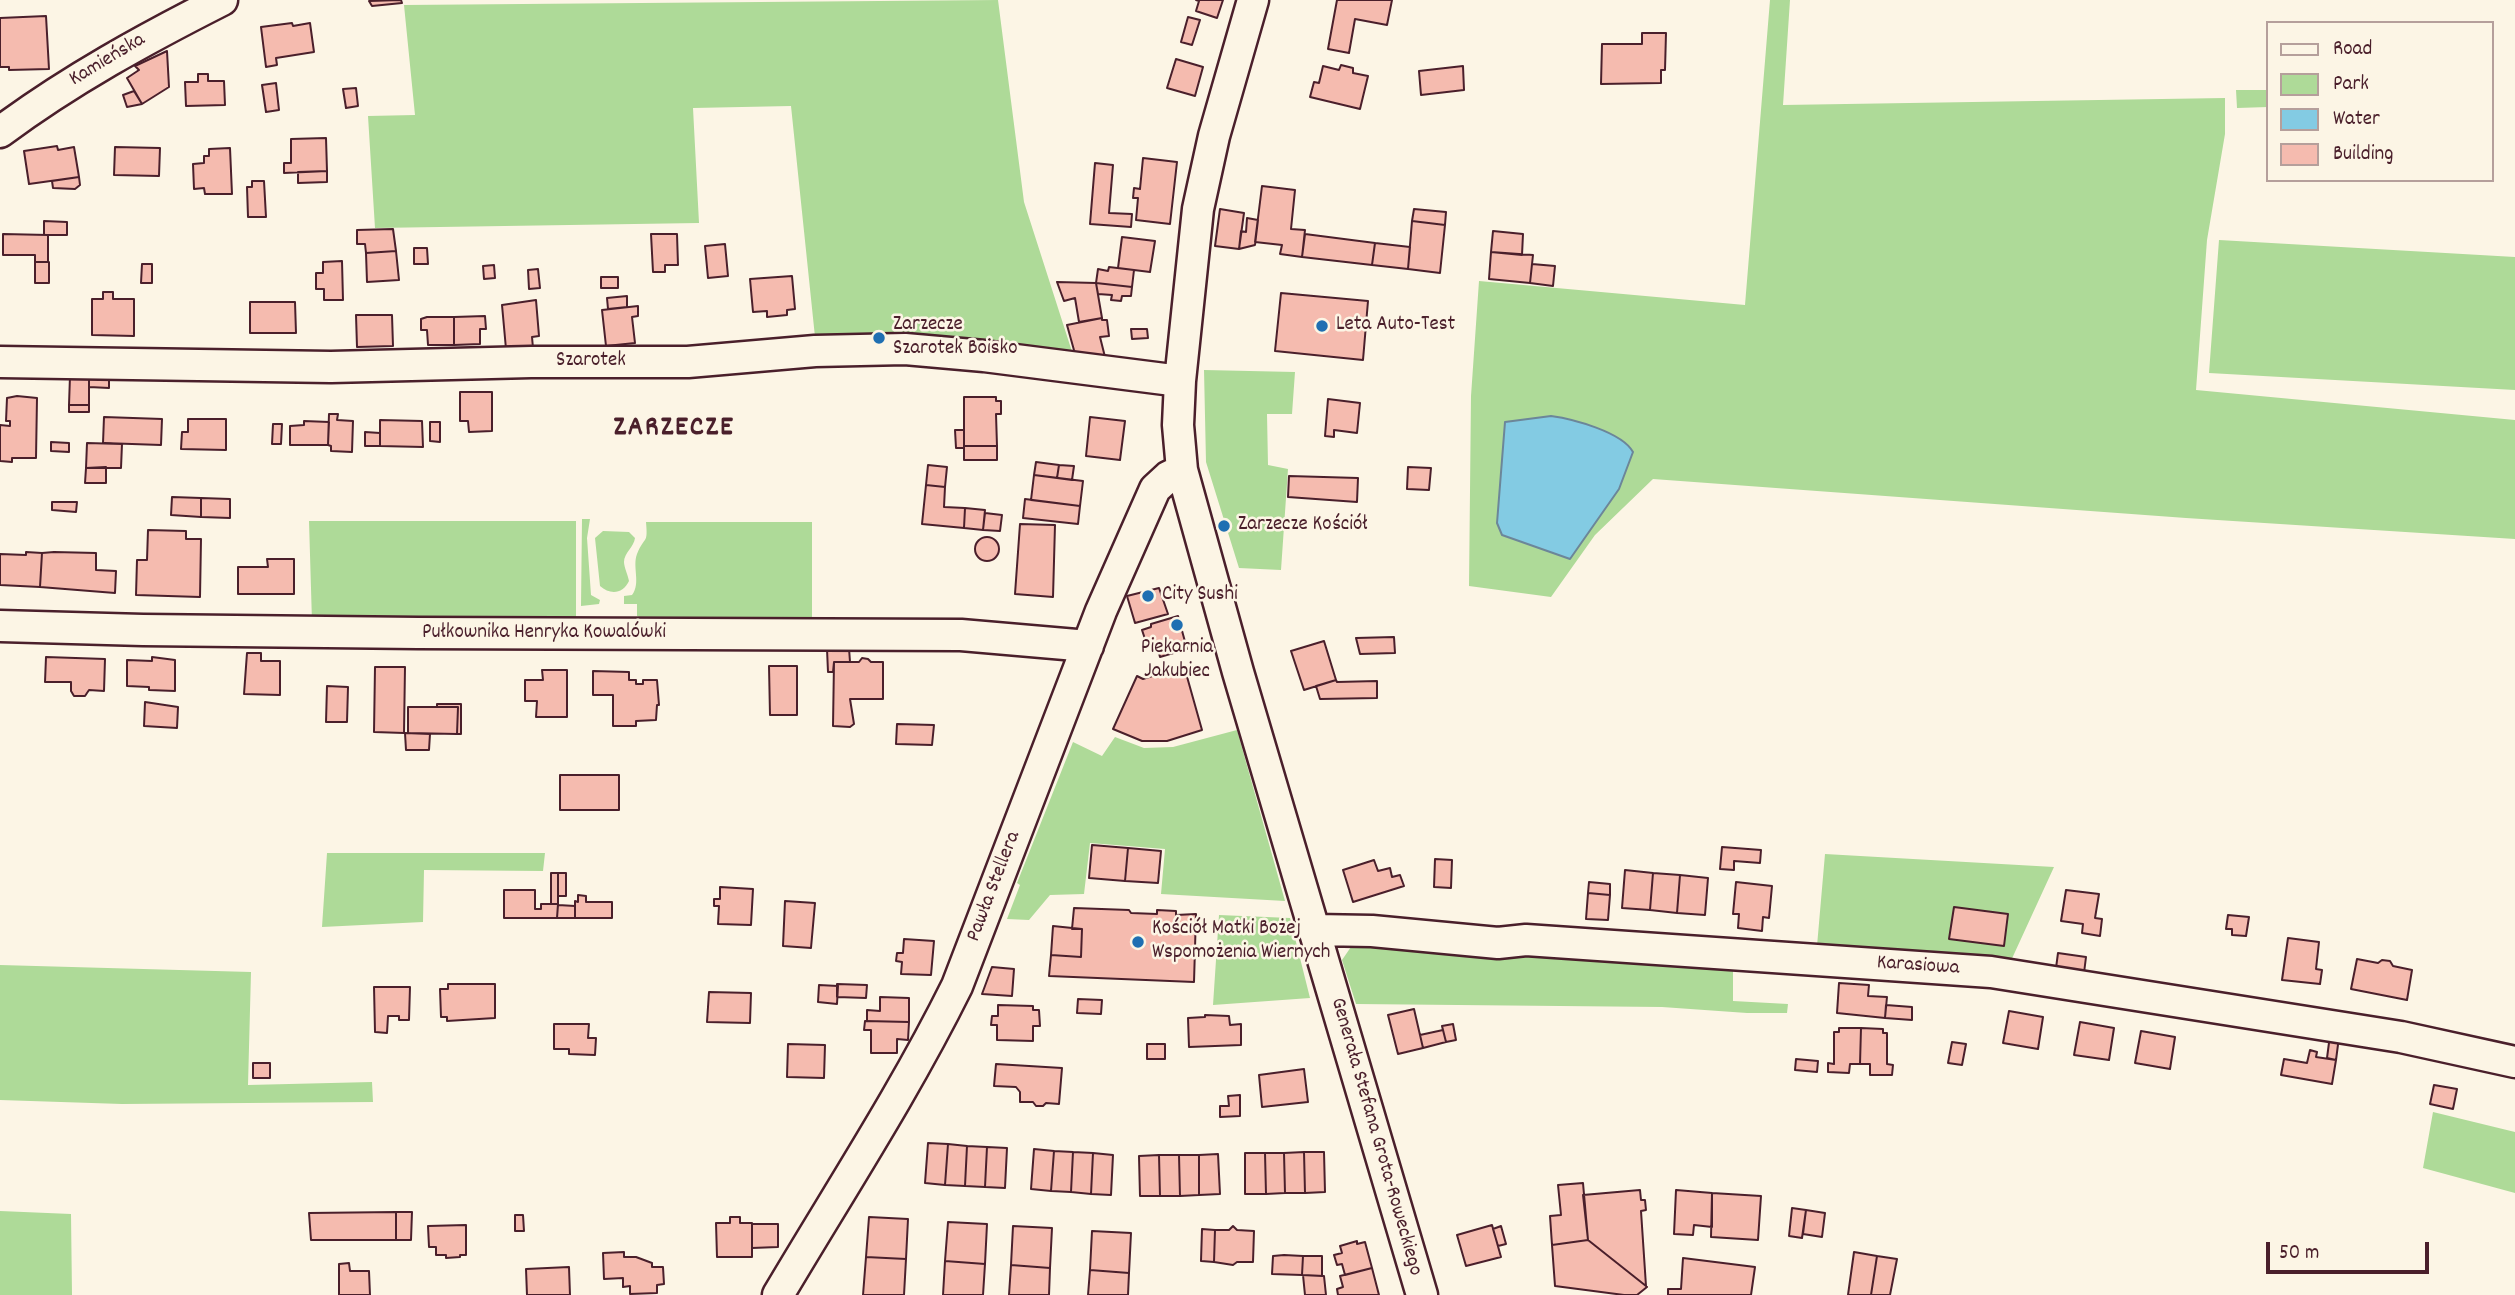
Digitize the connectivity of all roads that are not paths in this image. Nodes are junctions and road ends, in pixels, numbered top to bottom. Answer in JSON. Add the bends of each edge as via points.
{"nodes":[{"id":1,"x":222,"y":0,"type":"edge"},
{"id":2,"x":1253,"y":0,"type":"edge"},
{"id":3,"x":0,"y":132,"type":"edge"},
{"id":4,"x":0,"y":362,"type":"edge"},
{"id":5,"x":1180,"y":381,"type":"junction"},
{"id":6,"x":1182,"y":470,"type":"junction"},
{"id":7,"x":0,"y":625,"type":"edge"},
{"id":8,"x":1088,"y":646,"type":"junction"},
{"id":9,"x":1315,"y":930,"type":"junction"},
{"id":10,"x":2515,"y":1062,"type":"edge"},
{"id":11,"x":778,"y":1295,"type":"edge"},
{"id":12,"x":1422,"y":1295,"type":"edge"}],
"edges":[{"from":1,"to":3,"type":"street","name":"Kamieńska","via":[[113,56]]},
{"from":2,"to":5,"type":"street","name":"Generała Stefana Grota-Roweckiego","via":[[1198,209]]},
{"from":4,"to":5,"type":"street","name":"Szarotek","via":[[331,367],[688,362],[905,349]]},
{"from":5,"to":6,"type":"street","name":"Generała Stefana Grota-Roweckiego"},
{"from":6,"to":8,"type":"street","name":"Pawła Stellera","via":[[1156,489]]},
{"from":6,"to":9,"type":"street","name":"Generała Stefana Grota-Roweckiego"},
{"from":7,"to":8,"type":"street","name":"Pułkownika Henryka Kowalówki","via":[[418,634],[961,635]]},
{"from":8,"to":11,"type":"street","name":"Pawła Stellera","via":[[957,985],[898,1099]]},
{"from":9,"to":10,"type":"street","name":"Karasiowa","via":[[1991,972],[2401,1037]]},
{"from":9,"to":12,"type":"street","name":"Generała Stefana Grota-Roweckiego"}]}
